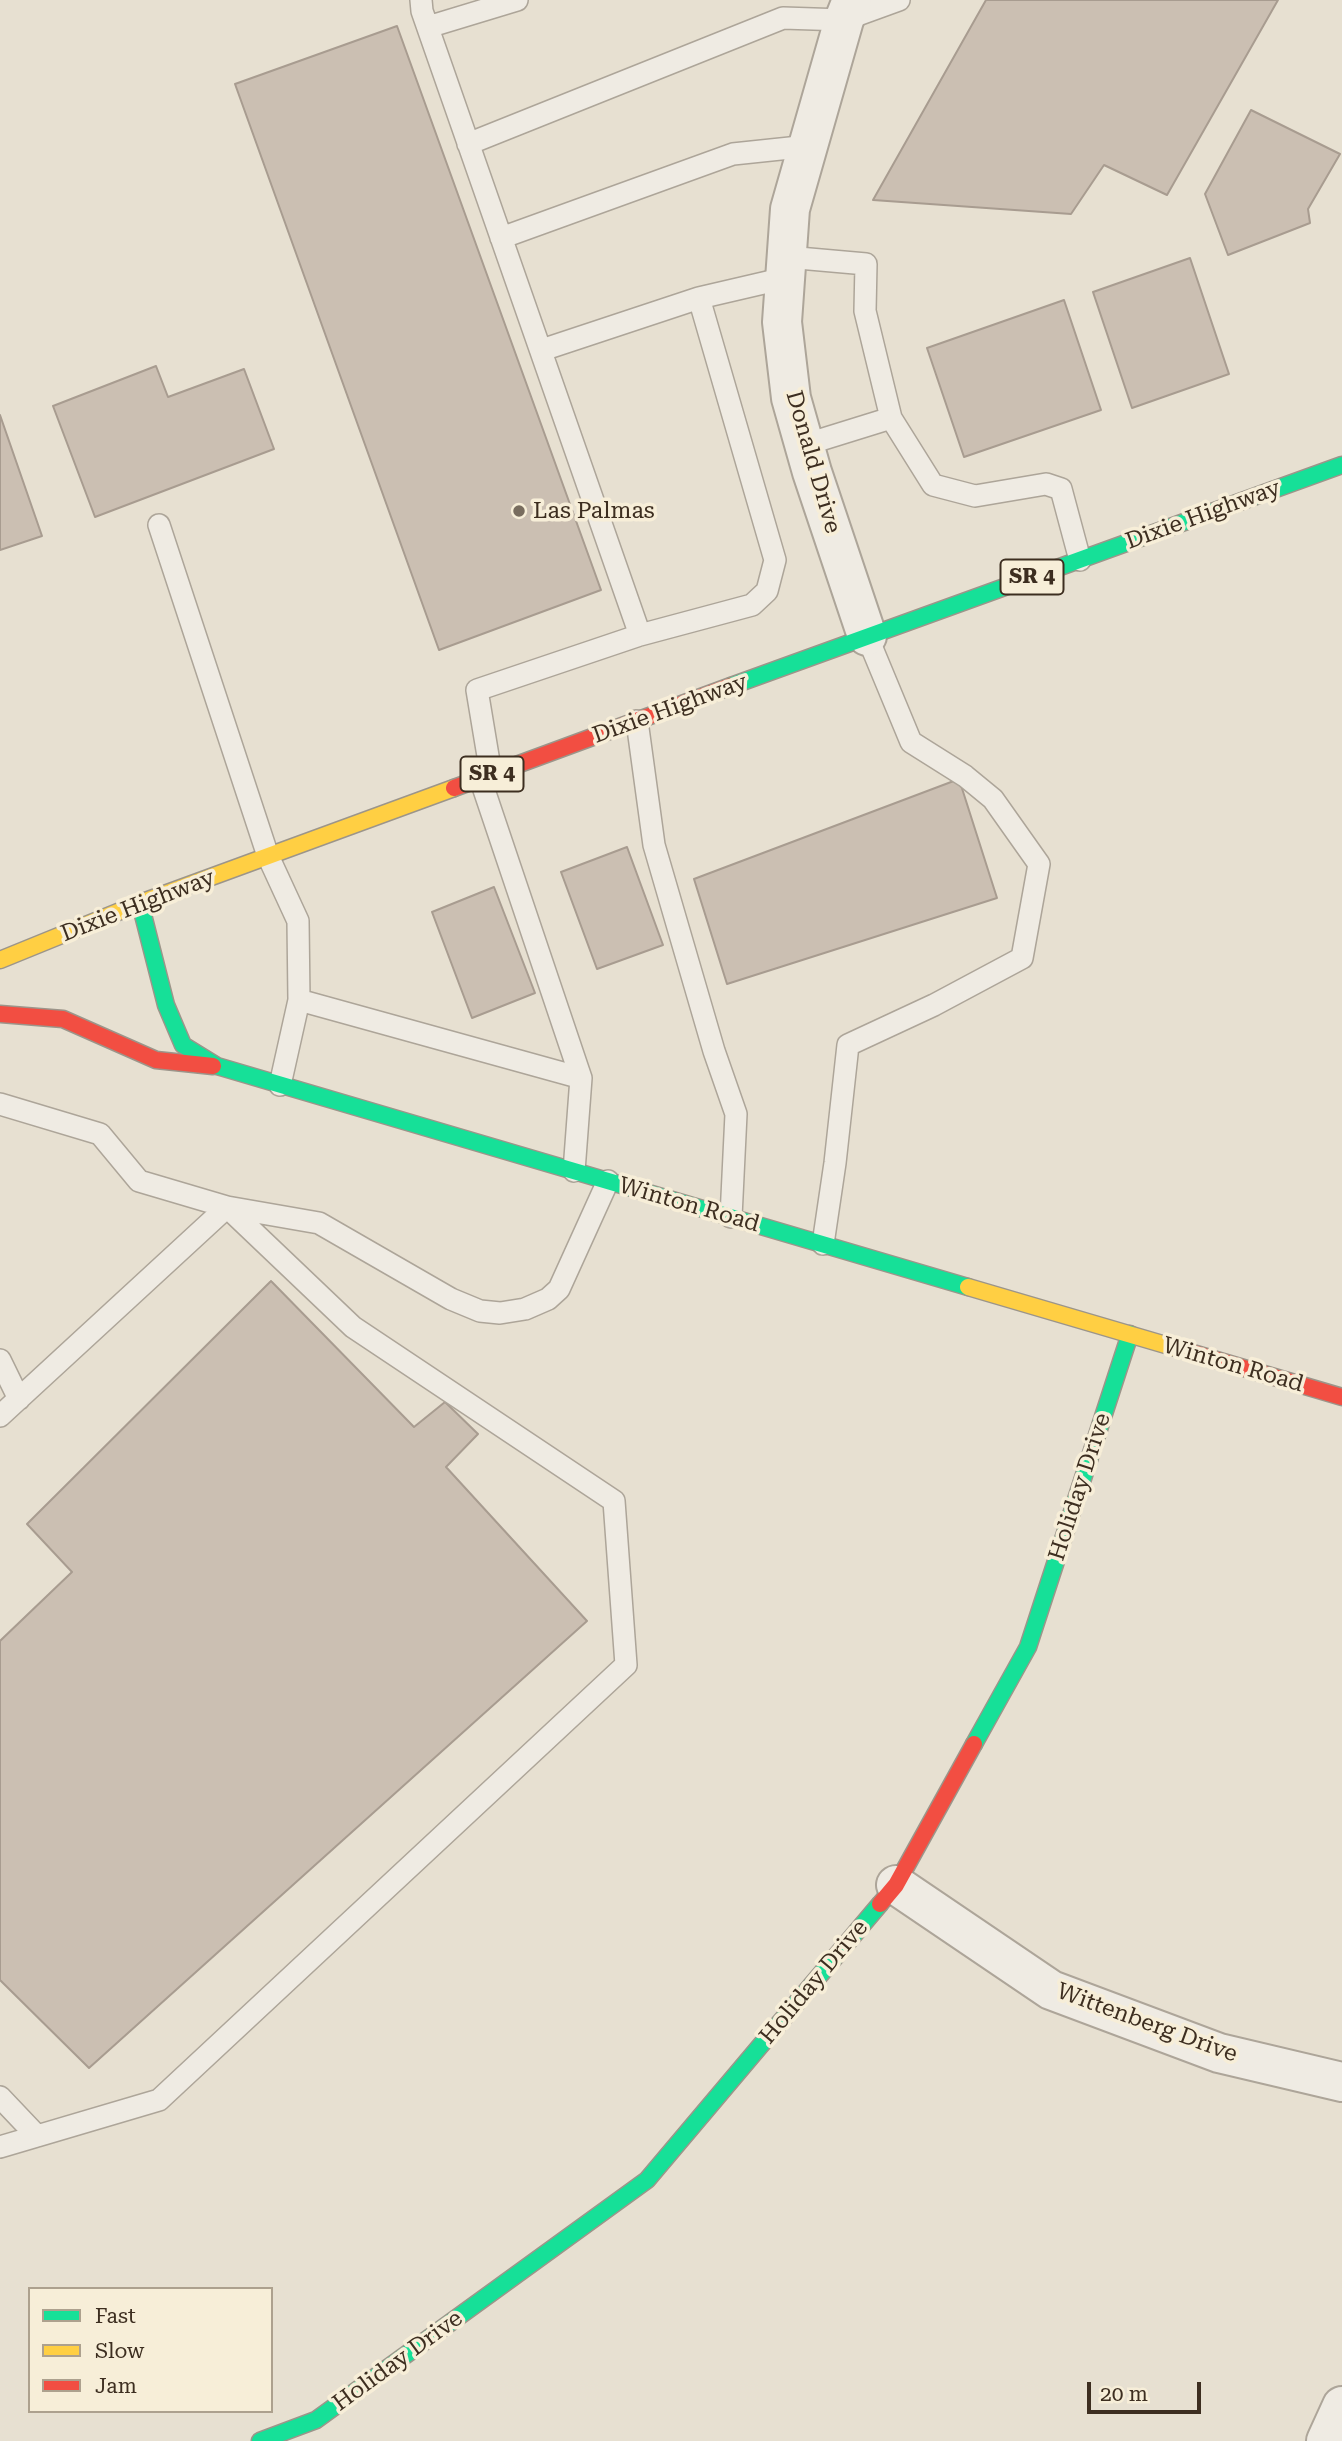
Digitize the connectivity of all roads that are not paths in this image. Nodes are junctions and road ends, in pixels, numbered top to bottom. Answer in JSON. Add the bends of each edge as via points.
{"nodes":[{"id":1,"x":421,"y":0,"type":"edge"},
{"id":2,"x":517,"y":0,"type":"edge"},
{"id":3,"x":899,"y":0,"type":"edge"},
{"id":4,"x":779,"y":9,"type":"edge"},
{"id":5,"x":848,"y":10,"type":"edge"},
{"id":6,"x":428,"y":27,"type":"junction"},
{"id":7,"x":468,"y":144,"type":"junction"},
{"id":8,"x":809,"y":146,"type":"junction"},
{"id":9,"x":501,"y":238,"type":"junction"},
{"id":10,"x":786,"y":267,"type":"junction"},
{"id":11,"x":699,"y":298,"type":"junction"},
{"id":12,"x":542,"y":350,"type":"junction"},
{"id":13,"x":891,"y":418,"type":"junction"},
{"id":14,"x":804,"y":445,"type":"junction"},
{"id":15,"x":1342,"y":465,"type":"edge"},
{"id":16,"x":159,"y":526,"type":"dead end"},
{"id":17,"x":1080,"y":559,"type":"junction"},
{"id":18,"x":640,"y":635,"type":"junction"},
{"id":19,"x":867,"y":636,"type":"junction"},
{"id":20,"x":636,"y":721,"type":"junction"},
{"id":21,"x":486,"y":776,"type":"junction"},
{"id":22,"x":268,"y":856,"type":"junction"},
{"id":23,"x":140,"y":903,"type":"junction"},
{"id":24,"x":0,"y":960,"type":"edge"},
{"id":25,"x":299,"y":1000,"type":"junction"},
{"id":26,"x":0,"y":1014,"type":"edge"},
{"id":27,"x":217,"y":1066,"type":"junction"},
{"id":28,"x":581,"y":1078,"type":"junction"},
{"id":29,"x":280,"y":1084,"type":"junction"},
{"id":30,"x":0,"y":1104,"type":"edge"},
{"id":31,"x":574,"y":1171,"type":"junction"},
{"id":32,"x":608,"y":1181,"type":"junction"},
{"id":33,"x":227,"y":1207,"type":"junction"},
{"id":34,"x":731,"y":1217,"type":"junction"},
{"id":35,"x":823,"y":1244,"type":"junction"},
{"id":36,"x":1130,"y":1334,"type":"junction"},
{"id":37,"x":0,"y":1360,"type":"edge"},
{"id":38,"x":1342,"y":1397,"type":"edge"},
{"id":39,"x":19,"y":1399,"type":"junction"},
{"id":40,"x":0,"y":1416,"type":"edge"},
{"id":41,"x":896,"y":1885,"type":"junction"},
{"id":42,"x":1342,"y":2082,"type":"edge"},
{"id":43,"x":0,"y":2097,"type":"edge"},
{"id":44,"x":37,"y":2136,"type":"junction"},
{"id":45,"x":0,"y":2147,"type":"edge"},
{"id":46,"x":1342,"y":2406,"type":"edge"},
{"id":47,"x":323,"y":2430,"type":"edge"},
{"id":48,"x":260,"y":2441,"type":"edge"},
{"id":49,"x":1326,"y":2441,"type":"edge"}],
"edges":[{"from":1,"to":6,"type":"lane"},
{"from":2,"to":6,"type":"lane"},
{"from":3,"to":5,"type":"lane"},
{"from":4,"to":5,"type":"lane"},
{"from":4,"to":7,"type":"lane"},
{"from":5,"to":8,"type":"street","name":"Donald Drive"},
{"from":6,"to":7,"type":"lane"},
{"from":7,"to":9,"type":"lane"},
{"from":8,"to":9,"type":"lane","via":[[733,154]]},
{"from":8,"to":10,"type":"street","name":"Donald Drive","via":[[790,209]]},
{"from":9,"to":12,"type":"lane"},
{"from":10,"to":11,"type":"lane"},
{"from":10,"to":13,"type":"lane","via":[[866,264],[865,311]]},
{"from":10,"to":14,"type":"street","name":"Donald Drive","via":[[782,322],[791,398]]},
{"from":11,"to":12,"type":"lane"},
{"from":11,"to":18,"type":"lane","via":[[775,560],[767,591],[752,605]]},
{"from":12,"to":18,"type":"lane"},
{"from":13,"to":14,"type":"lane"},
{"from":13,"to":17,"type":"lane","via":[[933,485],[975,496],[1046,484],[1060,489]]},
{"from":14,"to":19,"type":"street","name":"Donald Drive"},
{"from":15,"to":17,"type":"street","name":"Dixie Highway","number":"SR 4"},
{"from":16,"to":22,"type":"lane"},
{"from":17,"to":19,"type":"street","name":"Dixie Highway","number":"SR 4"},
{"from":18,"to":21,"type":"lane","via":[[477,690]]},
{"from":19,"to":20,"type":"street","name":"Dixie Highway","number":"SR 4"},
{"from":19,"to":35,"type":"lane","via":[[911,743],[993,799],[1039,864],[1022,958],[848,1045]]},
{"from":20,"to":21,"type":"street","name":"Dixie Highway","number":"SR 4"},
{"from":20,"to":34,"type":"lane","via":[[654,845],[736,1114]]},
{"from":21,"to":22,"type":"street","name":"Dixie Highway","number":"SR 4"},
{"from":21,"to":28,"type":"lane"},
{"from":22,"to":23,"type":"street","name":"Dixie Highway","number":"SR 4"},
{"from":22,"to":25,"type":"lane","via":[[298,921]]},
{"from":23,"to":24,"type":"street","name":"Dixie Highway","number":"SR 4"},
{"from":23,"to":27,"type":"street","name":"Winton Road","via":[[166,1005],[183,1045]]},
{"from":25,"to":28,"type":"lane"},
{"from":25,"to":29,"type":"lane"},
{"from":26,"to":27,"type":"street","via":[[63,1019],[156,1060]]},
{"from":27,"to":29,"type":"street","name":"Winton Road"},
{"from":28,"to":31,"type":"lane"},
{"from":29,"to":31,"type":"street","name":"Winton Road"},
{"from":30,"to":33,"type":"lane","via":[[100,1134],[139,1181]]},
{"from":31,"to":32,"type":"street","name":"Winton Road"},
{"from":32,"to":33,"type":"lane","via":[[559,1289],[525,1309],[500,1313],[480,1311],[451,1299],[319,1223]]},
{"from":32,"to":34,"type":"street","name":"Winton Road"},
{"from":33,"to":39,"type":"lane"},
{"from":33,"to":44,"type":"lane","via":[[353,1327],[614,1501],[626,1665],[159,2100]]},
{"from":34,"to":35,"type":"street","name":"Winton Road"},
{"from":35,"to":36,"type":"street","name":"Winton Road"},
{"from":36,"to":38,"type":"street","name":"Winton Road"},
{"from":36,"to":41,"type":"street","name":"Holiday Drive","via":[[1028,1647]]},
{"from":37,"to":39,"type":"lane"},
{"from":39,"to":40,"type":"lane"},
{"from":41,"to":42,"type":"street","name":"Wittenberg Drive","via":[[1051,1990],[1219,2053]]},
{"from":41,"to":47,"type":"street","name":"Holiday Drive","via":[[647,2180]]},
{"from":43,"to":44,"type":"lane"},
{"from":44,"to":45,"type":"lane"},
{"from":46,"to":49,"type":"street"},
{"from":47,"to":48,"type":"street","name":"Holiday Drive"}]}
